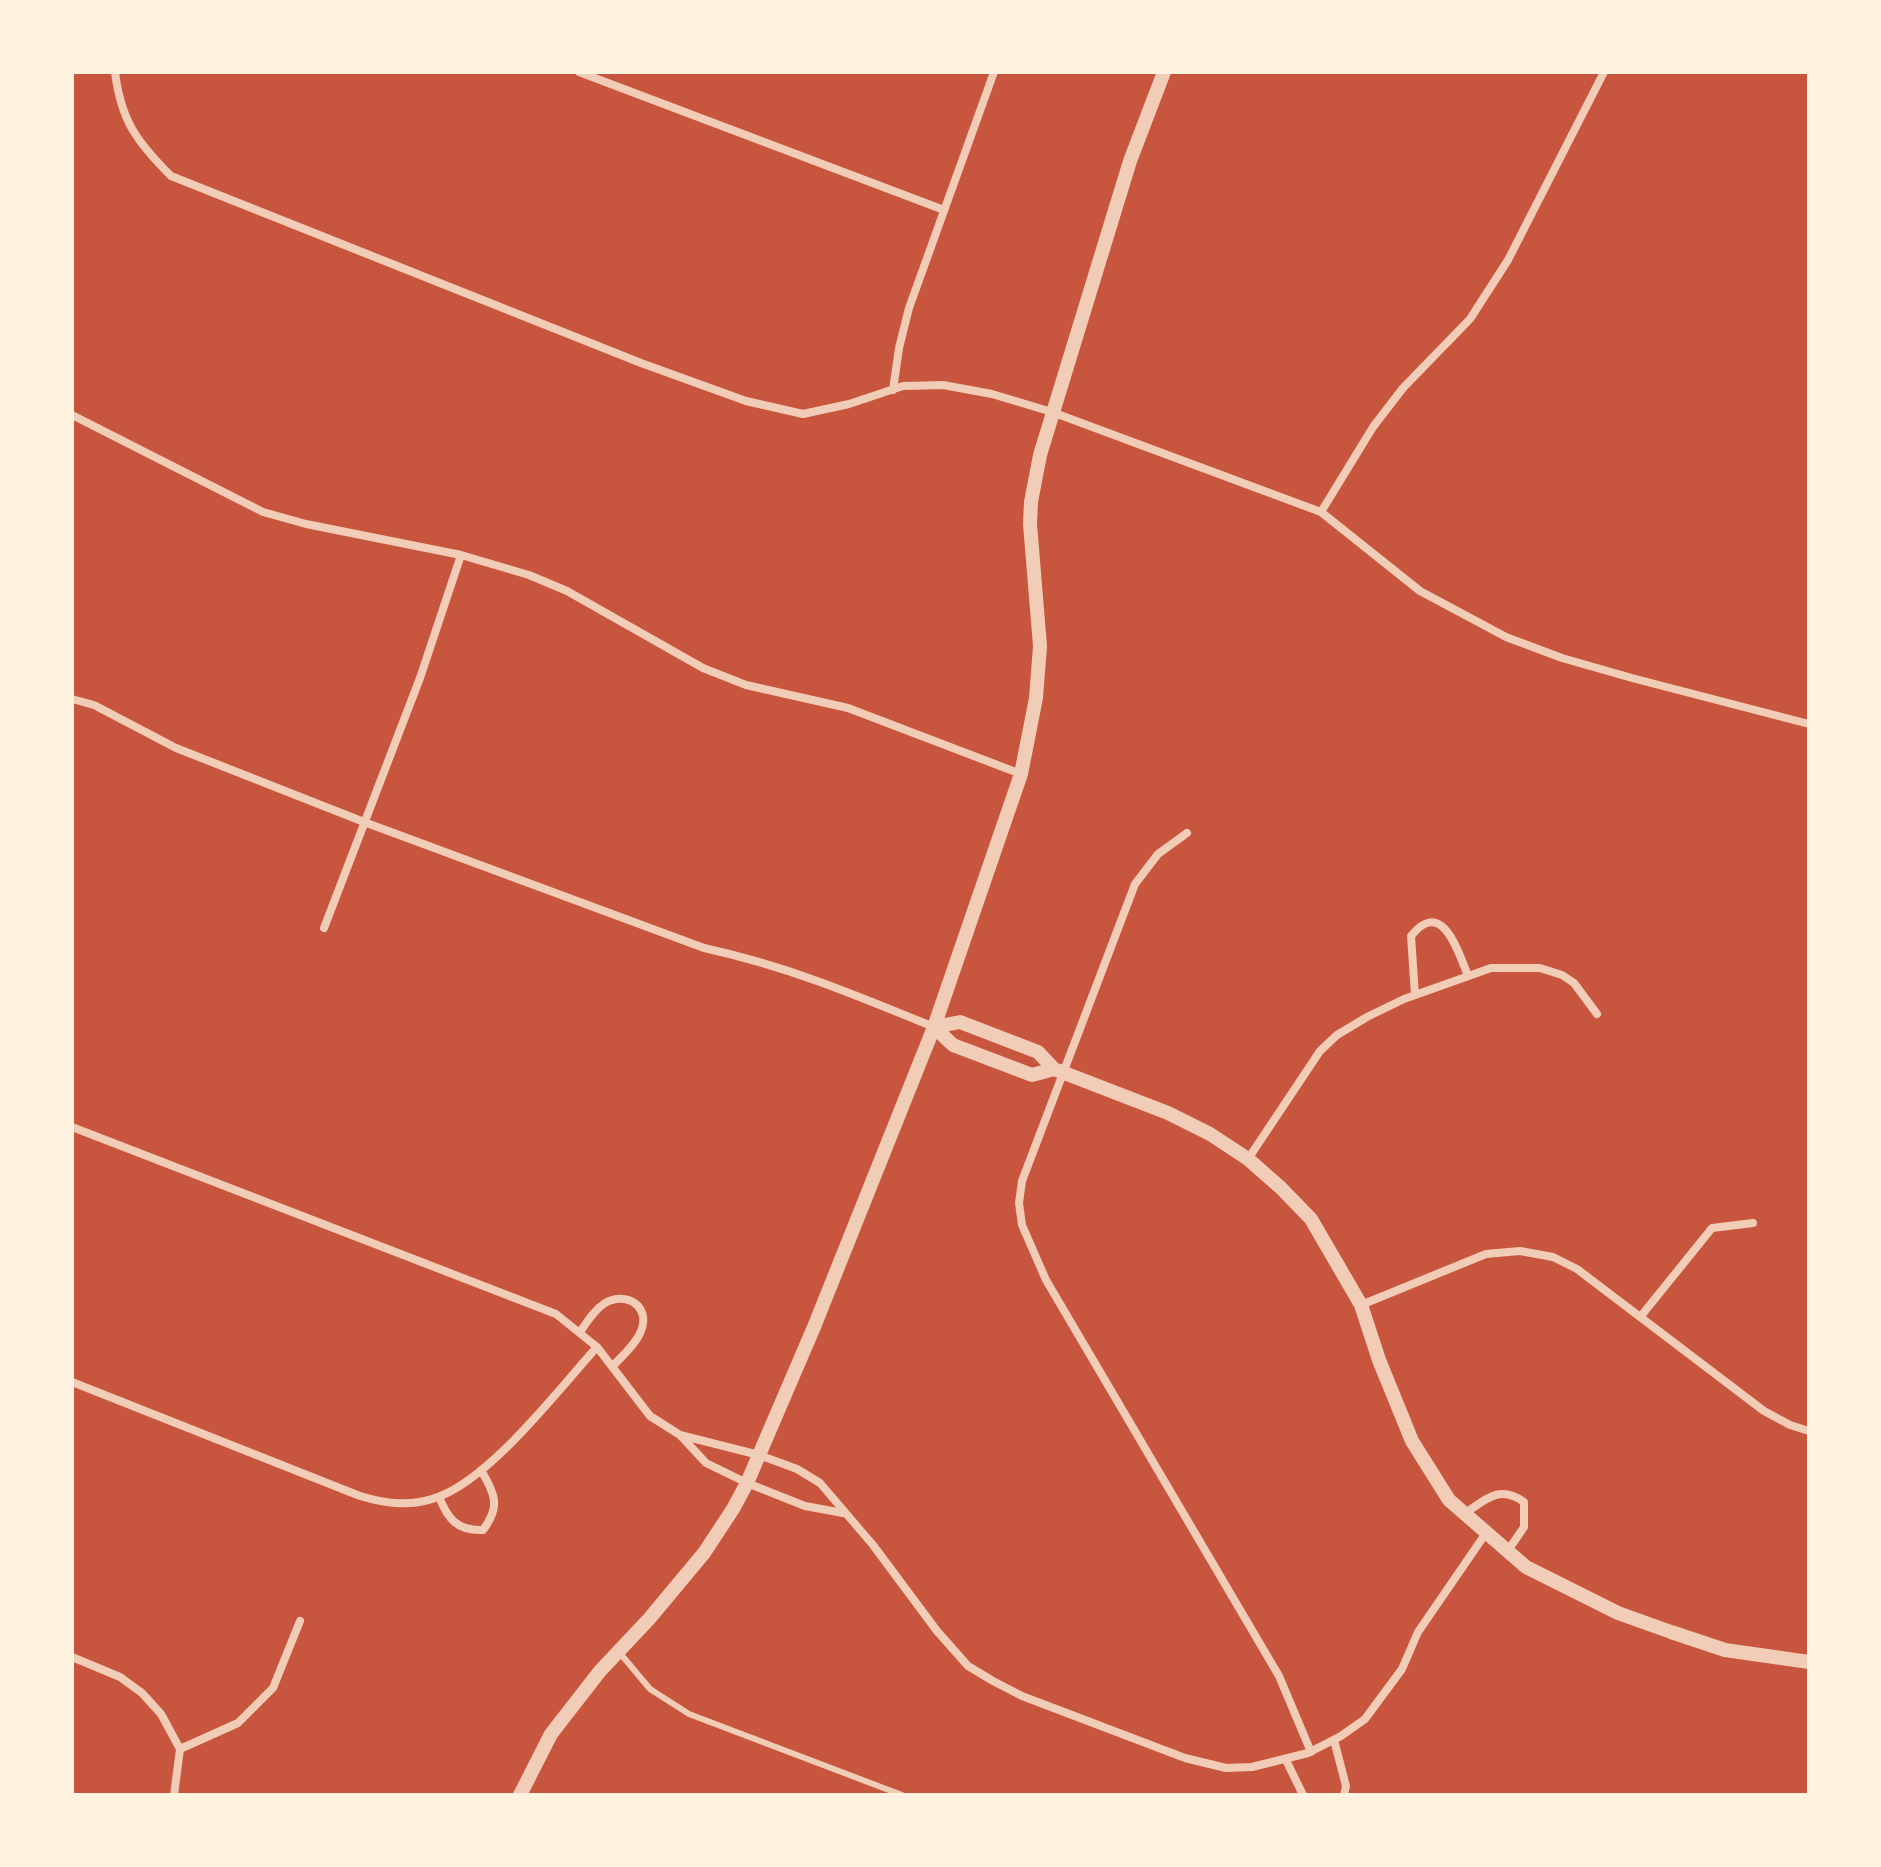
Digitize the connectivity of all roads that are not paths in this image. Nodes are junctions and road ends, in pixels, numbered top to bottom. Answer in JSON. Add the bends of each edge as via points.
{"nodes":[{"id":1,"x":115,"y":72,"type":"edge"},
{"id":2,"x":579,"y":72,"type":"edge"},
{"id":3,"x":994,"y":72,"type":"edge"},
{"id":4,"x":1164,"y":72,"type":"edge"},
{"id":5,"x":1604,"y":72,"type":"edge"},
{"id":6,"x":944,"y":210,"type":"junction"},
{"id":7,"x":893,"y":390,"type":"junction"},
{"id":8,"x":1052,"y":412,"type":"junction"},
{"id":9,"x":72,"y":415,"type":"edge"},
{"id":10,"x":1321,"y":512,"type":"junction"},
{"id":11,"x":461,"y":555,"type":"junction"},
{"id":12,"x":72,"y":699,"type":"edge"},
{"id":13,"x":1809,"y":724,"type":"edge"},
{"id":14,"x":1021,"y":774,"type":"junction"},
{"id":15,"x":364,"y":822,"type":"junction"},
{"id":16,"x":1187,"y":833,"type":"dead end"},
{"id":17,"x":324,"y":928,"type":"dead end"},
{"id":18,"x":1468,"y":976,"type":"junction"},
{"id":19,"x":1415,"y":995,"type":"junction"},
{"id":20,"x":1597,"y":1014,"type":"dead end"},
{"id":21,"x":934,"y":1027,"type":"junction"},
{"id":22,"x":1059,"y":1070,"type":"junction"},
{"id":23,"x":72,"y":1127,"type":"edge"},
{"id":24,"x":1248,"y":1159,"type":"junction"},
{"id":25,"x":1753,"y":1223,"type":"dead end"},
{"id":26,"x":1361,"y":1305,"type":"junction"},
{"id":27,"x":1641,"y":1316,"type":"junction"},
{"id":28,"x":580,"y":1332,"type":"junction"},
{"id":29,"x":597,"y":1347,"type":"junction"},
{"id":30,"x":613,"y":1366,"type":"junction"},
{"id":31,"x":72,"y":1382,"type":"edge"},
{"id":32,"x":1809,"y":1431,"type":"edge"},
{"id":33,"x":680,"y":1435,"type":"junction"},
{"id":34,"x":759,"y":1455,"type":"junction"},
{"id":35,"x":481,"y":1470,"type":"junction"},
{"id":36,"x":747,"y":1483,"type":"junction"},
{"id":37,"x":439,"y":1497,"type":"junction"},
{"id":38,"x":844,"y":1513,"type":"junction"},
{"id":39,"x":1464,"y":1514,"type":"junction"},
{"id":40,"x":1486,"y":1533,"type":"junction"},
{"id":41,"x":1507,"y":1552,"type":"junction"},
{"id":42,"x":300,"y":1621,"type":"dead end"},
{"id":43,"x":619,"y":1652,"type":"junction"},
{"id":44,"x":72,"y":1657,"type":"edge"},
{"id":45,"x":1809,"y":1662,"type":"edge"},
{"id":46,"x":1334,"y":1740,"type":"junction"},
{"id":47,"x":180,"y":1749,"type":"junction"},
{"id":48,"x":1311,"y":1752,"type":"junction"},
{"id":49,"x":1286,"y":1760,"type":"junction"},
{"id":50,"x":174,"y":1795,"type":"edge"},
{"id":51,"x":520,"y":1795,"type":"edge"},
{"id":52,"x":902,"y":1795,"type":"edge"},
{"id":53,"x":1303,"y":1795,"type":"edge"},
{"id":54,"x":1344,"y":1795,"type":"edge"}],
"edges":[{"from":1,"to":7,"type":"street","via":[[122,114],[171,176],[746,401],[803,414]]},
{"from":2,"to":6,"type":"street"},
{"from":3,"to":6,"type":"street"},
{"from":4,"to":8,"type":"street","via":[[1130,161]]},
{"from":5,"to":10,"type":"street","via":[[1508,260],[1470,319],[1373,427]]},
{"from":6,"to":7,"type":"street","via":[[909,308]]},
{"from":7,"to":8,"type":"street","via":[[943,385]]},
{"from":8,"to":10,"type":"street"},
{"from":8,"to":14,"type":"street","via":[[1031,502],[1040,646]]},
{"from":9,"to":11,"type":"street","via":[[263,512]]},
{"from":10,"to":13,"type":"street","via":[[1420,591],[1506,637],[1562,658]]},
{"from":11,"to":14,"type":"street","via":[[567,591],[677,654],[746,685],[848,708]]},
{"from":11,"to":15,"type":"street"},
{"from":12,"to":15,"type":"street","via":[[176,748]]},
{"from":14,"to":21,"type":"street"},
{"from":15,"to":17,"type":"street"},
{"from":15,"to":21,"type":"street","via":[[704,948],[819,980]]},
{"from":16,"to":22,"type":"street","via":[[1158,854],[1135,884]]},
{"from":18,"to":19,"type":"street"},
{"from":18,"to":19,"type":"street","via":[[1453,938],[1439,924],[1421,924],[1411,936]]},
{"from":18,"to":20,"type":"street","via":[[1491,968],[1540,968],[1574,983]]},
{"from":19,"to":24,"type":"street","via":[[1367,1017],[1320,1051]]},
{"from":21,"to":22,"type":"street","via":[[960,1022],[1038,1052]]},
{"from":21,"to":22,"type":"street","via":[[953,1045],[1032,1075]]},
{"from":21,"to":34,"type":"street"},
{"from":22,"to":24,"type":"street","via":[[1168,1113]]},
{"from":22,"to":48,"type":"street","via":[[1022,1181],[1022,1225],[1046,1280],[1279,1676]]},
{"from":23,"to":28,"type":"street","via":[[556,1314]]},
{"from":24,"to":26,"type":"street","via":[[1311,1219]]},
{"from":25,"to":27,"type":"street","via":[[1712,1228]]},
{"from":26,"to":27,"type":"street","via":[[1486,1254],[1520,1251],[1553,1257],[1577,1269]]},
{"from":26,"to":39,"type":"street","via":[[1412,1441],[1449,1500]]},
{"from":27,"to":32,"type":"street","via":[[1764,1411]]},
{"from":28,"to":29,"type":"street"},
{"from":28,"to":30,"type":"street","via":[[607,1302],[624,1297],[636,1302],[644,1322],[641,1334]]},
{"from":29,"to":30,"type":"street"},
{"from":29,"to":35,"type":"street"},
{"from":30,"to":33,"type":"street","via":[[650,1416]]},
{"from":31,"to":37,"type":"street","via":[[360,1496],[405,1504]]},
{"from":33,"to":34,"type":"street"},
{"from":33,"to":36,"type":"street","via":[[706,1463]]},
{"from":34,"to":36,"type":"street"},
{"from":34,"to":38,"type":"street","via":[[820,1483]]},
{"from":35,"to":37,"type":"street"},
{"from":35,"to":37,"type":"street","via":[[495,1503],[483,1530],[451,1521]]},
{"from":36,"to":38,"type":"street","via":[[805,1506]]},
{"from":36,"to":43,"type":"street","via":[[704,1553]]},
{"from":38,"to":49,"type":"street","via":[[968,1666],[993,1681],[1185,1758],[1226,1768]]},
{"from":39,"to":40,"type":"street"},
{"from":39,"to":41,"type":"street","via":[[1502,1493],[1524,1502],[1524,1527]]},
{"from":40,"to":41,"type":"street"},
{"from":40,"to":46,"type":"street","via":[[1418,1632],[1385,1696],[1365,1719]]},
{"from":41,"to":45,"type":"street","via":[[1618,1613],[1725,1650]]},
{"from":42,"to":47,"type":"street","via":[[273,1688],[238,1723]]},
{"from":43,"to":51,"type":"street","via":[[551,1734]]},
{"from":43,"to":52,"type":"lane","via":[[650,1689],[689,1714]]},
{"from":44,"to":47,"type":"street","via":[[120,1677],[142,1693]]},
{"from":46,"to":48,"type":"street"},
{"from":46,"to":54,"type":"street"},
{"from":47,"to":50,"type":"street"},
{"from":48,"to":49,"type":"street"},
{"from":49,"to":53,"type":"street"}]}
